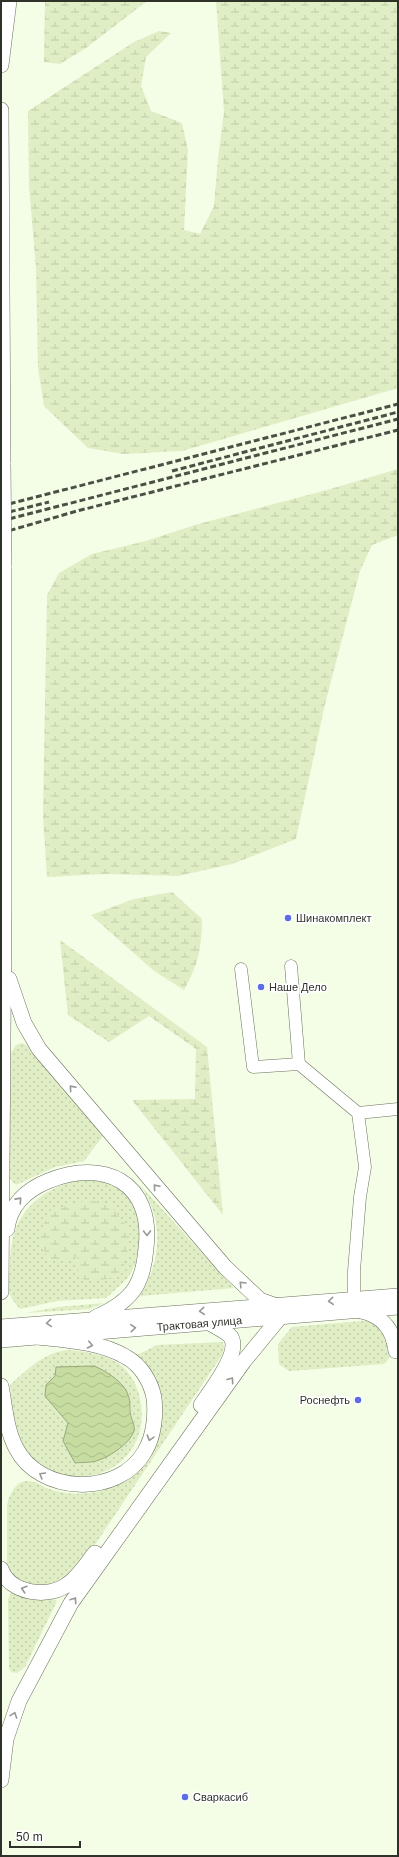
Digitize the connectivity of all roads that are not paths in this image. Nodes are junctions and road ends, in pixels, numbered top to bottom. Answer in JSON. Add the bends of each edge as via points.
{"nodes":[{"id":1,"x":2,"y":1,"type":"edge"},
{"id":2,"x":9,"y":1,"type":"edge"},
{"id":3,"x":1,"y":51,"type":"edge"},
{"id":4,"x":1,"y":65,"type":"edge"},
{"id":5,"x":1,"y":110,"type":"edge"},
{"id":6,"x":4,"y":906,"type":"junction"},
{"id":7,"x":291,"y":966,"type":"dead end"},
{"id":8,"x":241,"y":968,"type":"dead end"},
{"id":9,"x":298,"y":1064,"type":"junction"},
{"id":10,"x":398,"y":1109,"type":"edge"},
{"id":11,"x":358,"y":1113,"type":"junction"},
{"id":12,"x":1,"y":1292,"type":"edge"},
{"id":13,"x":398,"y":1296,"type":"edge"},
{"id":14,"x":355,"y":1304,"type":"junction"},
{"id":15,"x":398,"y":1307,"type":"edge"},
{"id":16,"x":278,"y":1310,"type":"junction"},
{"id":17,"x":88,"y":1320,"type":"junction"},
{"id":18,"x":208,"y":1322,"type":"junction"},
{"id":19,"x":1,"y":1327,"type":"edge"},
{"id":20,"x":38,"y":1337,"type":"junction"},
{"id":21,"x":1,"y":1340,"type":"edge"},
{"id":22,"x":396,"y":1351,"type":"dead end"},
{"id":23,"x":1,"y":1386,"type":"edge"},
{"id":24,"x":1,"y":1569,"type":"edge"},
{"id":25,"x":1,"y":1780,"type":"edge"}],
"edges":[{"from":1,"to":3,"type":"main road"},
{"from":2,"to":4,"type":"main road"},
{"from":5,"to":6,"type":"main road","bridge":true},
{"from":6,"to":12,"type":"main road"},
{"from":16,"to":6,"type":"main road","one_way":true,"via":[[260,1300],[225,1266],[34,1043],[11,988]]},
{"from":7,"to":9,"type":"street"},
{"from":8,"to":9,"type":"street","via":[[252,1067]]},
{"from":9,"to":11,"type":"street"},
{"from":10,"to":11,"type":"street"},
{"from":11,"to":14,"type":"street","via":[[365,1167],[359,1204],[354,1271]]},
{"from":12,"to":17,"type":"main road","one_way":true,"via":[[8,1221],[12,1209],[19,1200],[44,1182],[68,1174],[90,1172],[110,1175],[128,1186],[142,1208],[147,1224],[146,1254],[135,1289],[120,1303]]},
{"from":13,"to":14,"type":"main road","name":"Трактовая улица"},
{"from":14,"to":15,"type":"main road","name":"Трактовая улица"},
{"from":14,"to":16,"type":"main road","name":"Трактовая улица"},
{"from":14,"to":22,"type":"main road","via":[[388,1326]]},
{"from":16,"to":17,"type":"main road","name":"Трактовая улица","one_way":true},
{"from":16,"to":18,"type":"main road","name":"Трактовая улица"},
{"from":25,"to":16,"type":"main road","one_way":true,"via":[[6,1738],[19,1701],[71,1603]]},
{"from":17,"to":19,"type":"main road","name":"Трактовая улица","one_way":true},
{"from":20,"to":18,"type":"main road","name":"Трактовая улица","one_way":true},
{"from":18,"to":24,"type":"main road","one_way":true,"via":[[232,1339],[231,1359],[76,1577],[60,1589],[34,1592],[12,1584],[4,1577]]},
{"from":20,"to":21,"type":"main road","name":"Трактовая улица"},
{"from":20,"to":23,"type":"main road","one_way":true,"via":[[81,1343],[117,1352],[133,1361],[150,1385],[155,1404],[153,1428],[143,1455],[126,1471],[97,1483],[76,1485],[46,1478],[27,1464],[16,1447],[8,1424]]}]}
